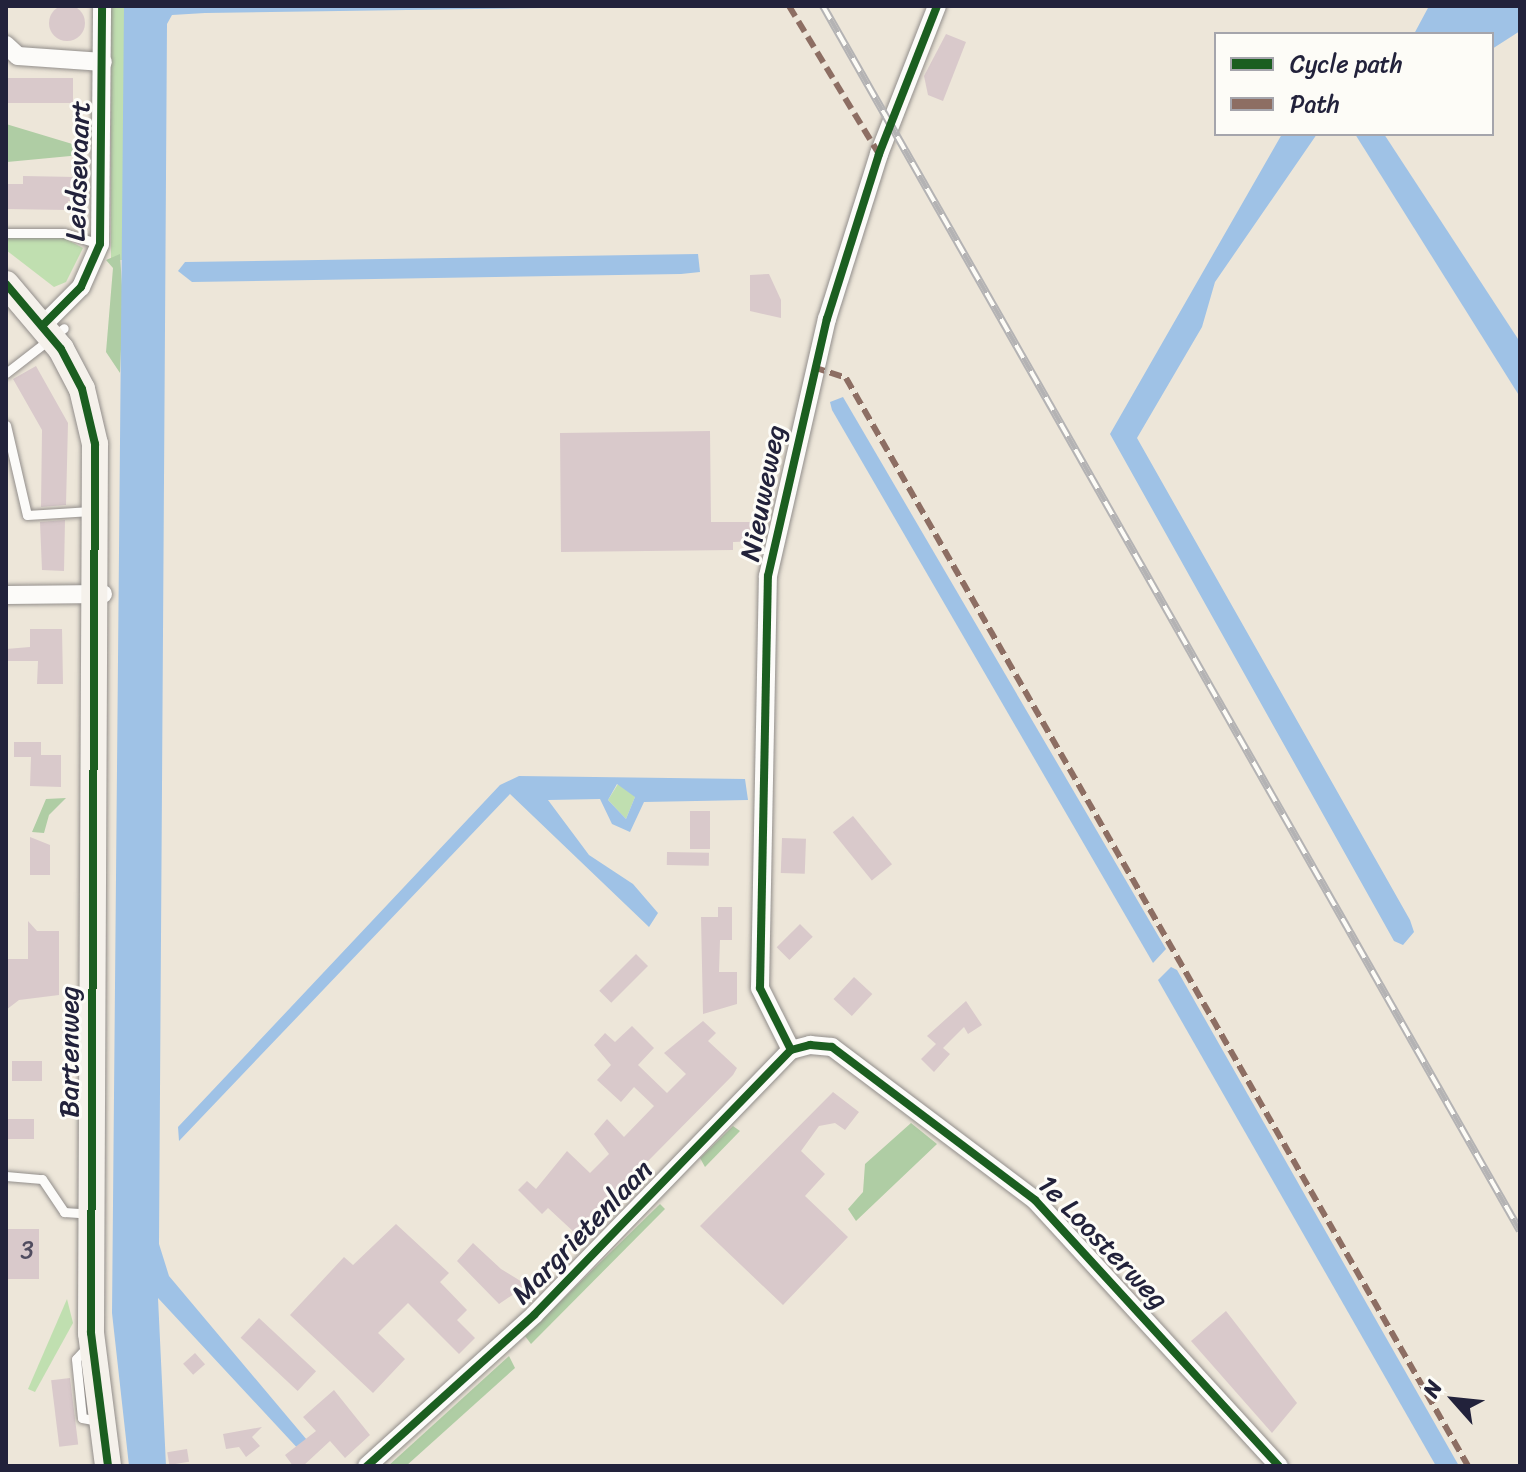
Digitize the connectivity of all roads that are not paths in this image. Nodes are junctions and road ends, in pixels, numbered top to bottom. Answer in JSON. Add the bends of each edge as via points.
{"nodes":[{"id":1,"x":102,"y":6,"type":"edge"},
{"id":2,"x":937,"y":6,"type":"edge"},
{"id":3,"x":6,"y":45,"type":"edge"},
{"id":4,"x":103,"y":62,"type":"junction"},
{"id":5,"x":6,"y":233,"type":"edge"},
{"id":6,"x":100,"y":244,"type":"junction"},
{"id":7,"x":6,"y":275,"type":"edge"},
{"id":8,"x":6,"y":284,"type":"edge"},
{"id":9,"x":54,"y":326,"type":"junction"},
{"id":10,"x":6,"y":373,"type":"edge"},
{"id":11,"x":6,"y":425,"type":"edge"},
{"id":12,"x":100,"y":511,"type":"junction"},
{"id":13,"x":98,"y":594,"type":"junction"},
{"id":14,"x":6,"y":595,"type":"edge"},
{"id":15,"x":791,"y":1050,"type":"junction"},
{"id":16,"x":6,"y":1176,"type":"edge"},
{"id":17,"x":90,"y":1214,"type":"junction"},
{"id":18,"x":108,"y":1466,"type":"edge"},
{"id":19,"x":367,"y":1466,"type":"edge"},
{"id":20,"x":1279,"y":1466,"type":"edge"}],
"edges":[{"from":1,"to":4,"type":"street","name":"Leidsevaart"},
{"from":2,"to":15,"type":"street","name":"Nieuweweg","via":[[879,154],[827,319],[768,576],[760,988]]},
{"from":3,"to":4,"type":"street","via":[[18,56]]},
{"from":4,"to":6,"type":"street","name":"Leidsevaart"},
{"from":5,"to":6,"type":"lane","via":[[64,233]]},
{"from":6,"to":9,"type":"street","name":"Leidsevaart","via":[[81,287]]},
{"from":7,"to":9,"type":"main road"},
{"from":8,"to":9,"type":"main road"},
{"from":9,"to":10,"type":"lane"},
{"from":9,"to":12,"type":"main road","via":[[99,404]]},
{"from":11,"to":12,"type":"lane","via":[[27,515]]},
{"from":12,"to":13,"type":"main road"},
{"from":13,"to":14,"type":"street"},
{"from":13,"to":17,"type":"main road","name":"Bartenweg"},
{"from":15,"to":19,"type":"street","name":"Margrietenlaan","via":[[534,1315]]},
{"from":15,"to":20,"type":"street","name":"1e Loosterweg","via":[[832,1047],[1035,1200]]},
{"from":16,"to":17,"type":"lane","via":[[42,1179],[64,1212]]},
{"from":17,"to":18,"type":"main road","name":"Bartenweg","via":[[92,1342]]}]}
